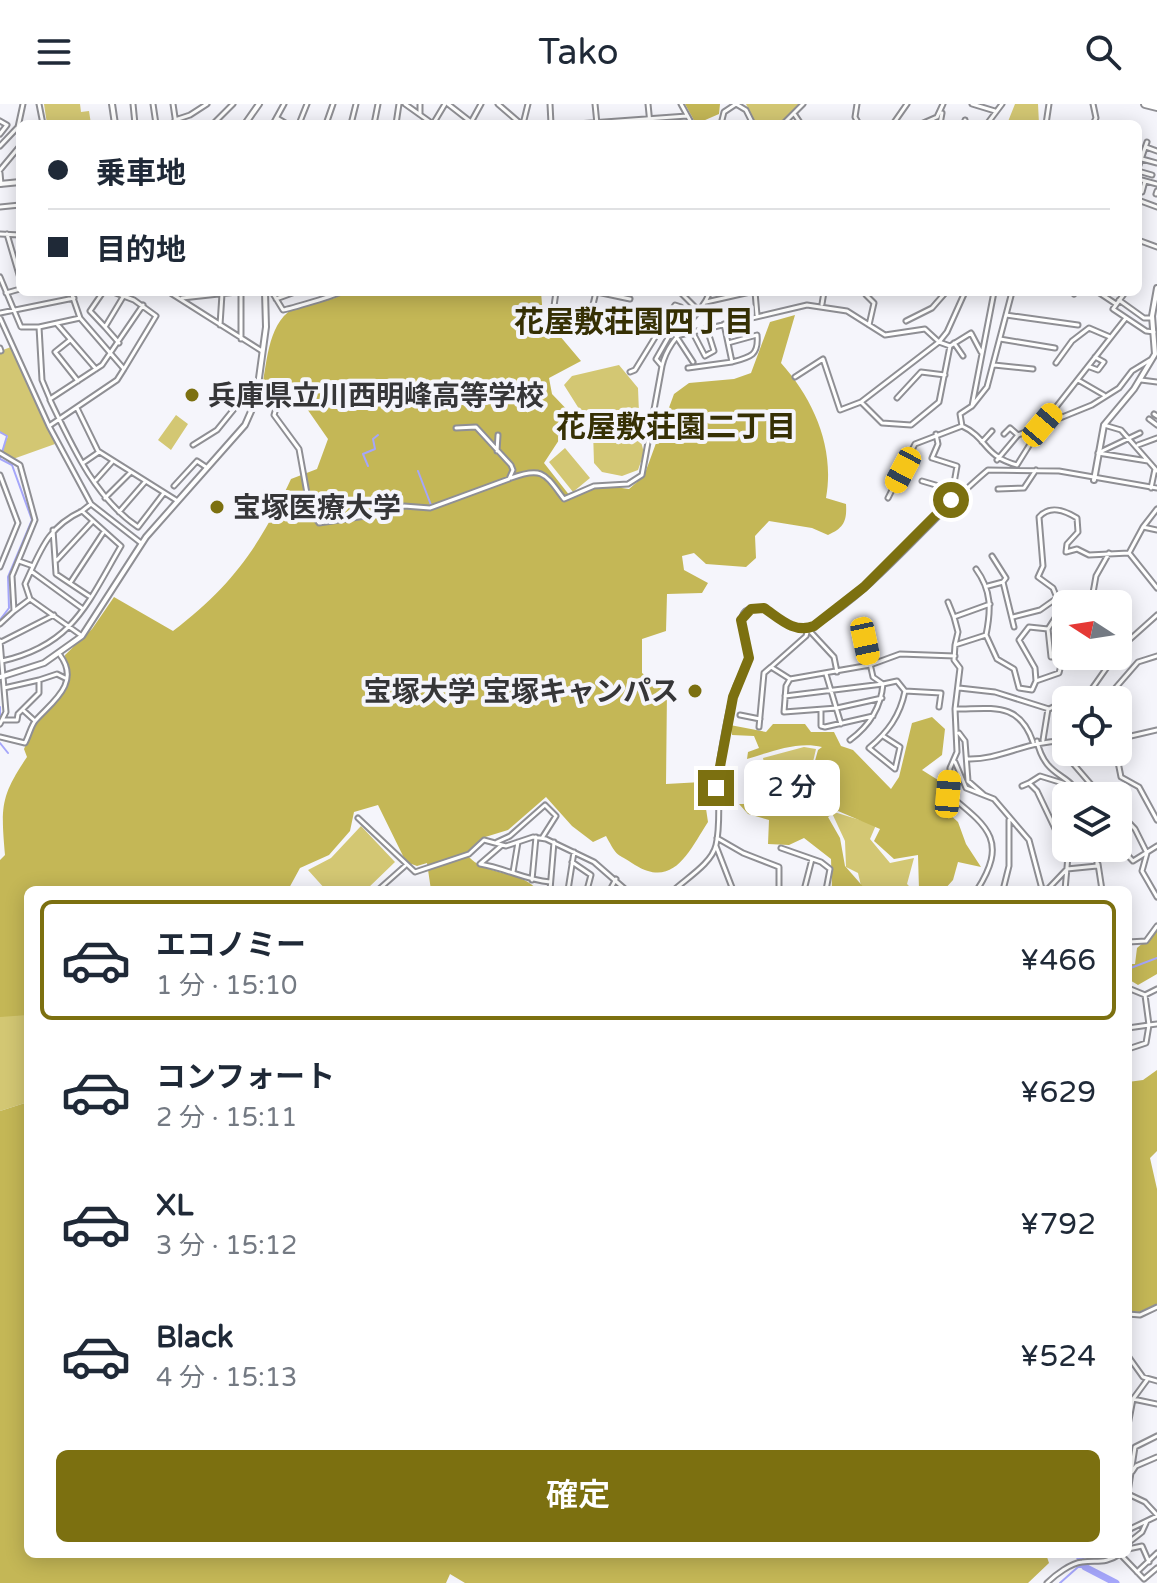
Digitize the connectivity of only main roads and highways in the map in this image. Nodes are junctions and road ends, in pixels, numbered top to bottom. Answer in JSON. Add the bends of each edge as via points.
{"nodes":[{"id":1,"x":1145,"y":104,"type":"edge"},
{"id":2,"x":1157,"y":107,"type":"edge"}],
"edges":[{"from":1,"to":2,"type":"main road"}]}
